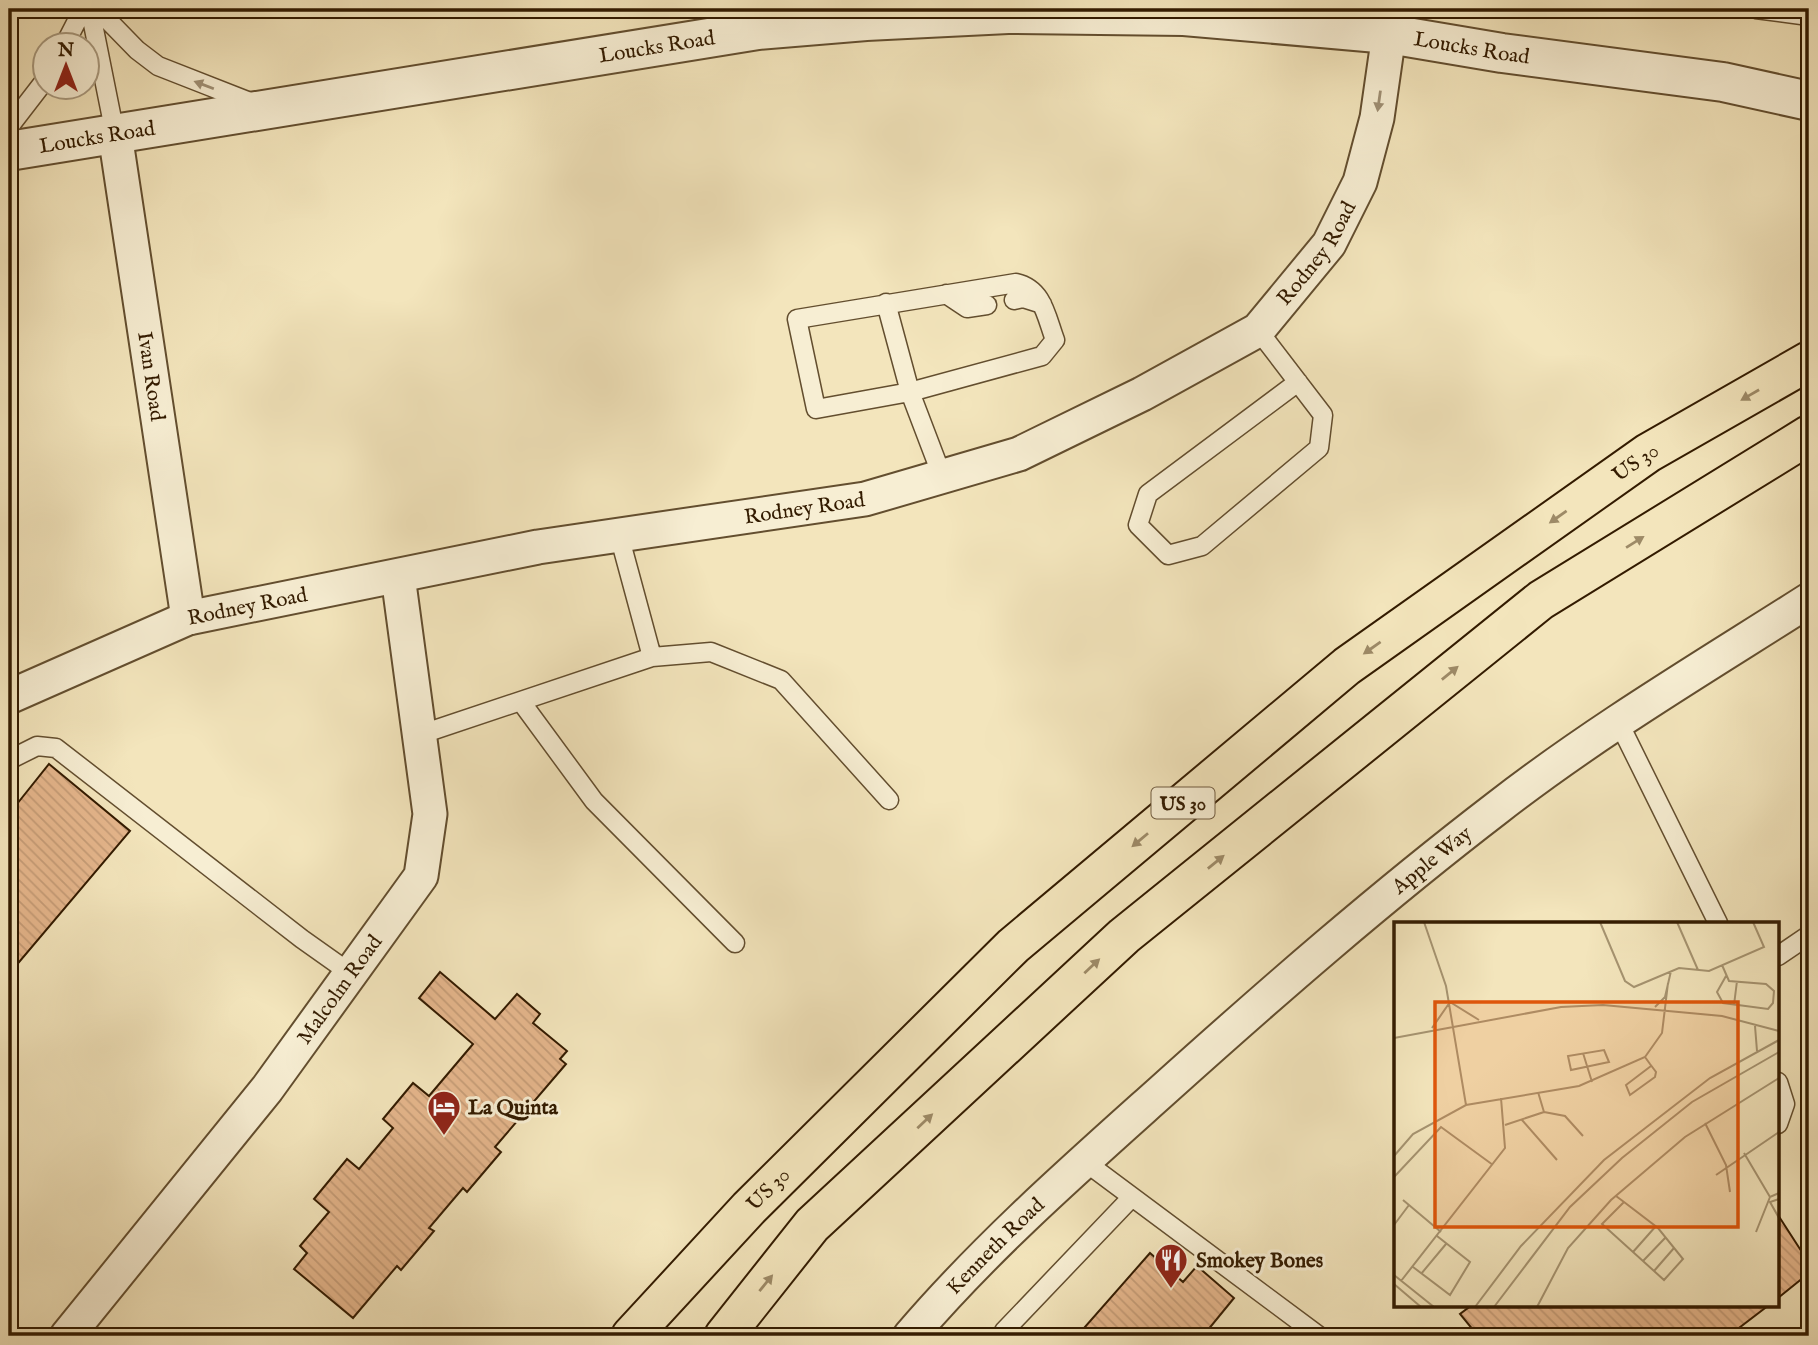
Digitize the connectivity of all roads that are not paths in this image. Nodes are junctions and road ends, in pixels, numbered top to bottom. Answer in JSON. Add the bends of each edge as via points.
{"nodes":[{"id":1,"x":83,"y":9,"type":"edge"},
{"id":2,"x":90,"y":9,"type":"edge"},
{"id":3,"x":97,"y":9,"type":"edge"},
{"id":4,"x":1756,"y":9,"type":"edge"},
{"id":5,"x":1799,"y":13,"type":"edge"},
{"id":6,"x":1331,"y":18,"type":"edge"},
{"id":7,"x":1392,"y":21,"type":"edge"},
{"id":8,"x":71,"y":32,"type":"edge"},
{"id":9,"x":32,"y":97,"type":"edge"},
{"id":10,"x":1809,"y":100,"type":"edge"},
{"id":11,"x":268,"y":109,"type":"junction"},
{"id":12,"x":9,"y":127,"type":"edge"},
{"id":13,"x":115,"y":134,"type":"junction"},
{"id":14,"x":9,"y":152,"type":"edge"},
{"id":15,"x":946,"y":294,"type":"junction"},
{"id":16,"x":1014,"y":300,"type":"dead end"},
{"id":17,"x":886,"y":303,"type":"junction"},
{"id":18,"x":1042,"y":304,"type":"junction"},
{"id":19,"x":987,"y":305,"type":"dead end"},
{"id":20,"x":1258,"y":330,"type":"junction"},
{"id":21,"x":1809,"y":361,"type":"edge"},
{"id":22,"x":1298,"y":383,"type":"junction"},
{"id":23,"x":910,"y":392,"type":"junction"},
{"id":24,"x":1809,"y":435,"type":"edge"},
{"id":25,"x":942,"y":476,"type":"junction"},
{"id":26,"x":619,"y":535,"type":"junction"},
{"id":27,"x":398,"y":576,"type":"junction"},
{"id":28,"x":1809,"y":600,"type":"edge"},
{"id":29,"x":188,"y":618,"type":"junction"},
{"id":30,"x":652,"y":657,"type":"junction"},
{"id":31,"x":9,"y":697,"type":"edge"},
{"id":32,"x":522,"y":703,"type":"junction"},
{"id":33,"x":1618,"y":721,"type":"junction"},
{"id":34,"x":419,"y":735,"type":"junction"},
{"id":35,"x":9,"y":760,"type":"edge"},
{"id":36,"x":889,"y":800,"type":"dead end"},
{"id":37,"x":1718,"y":922,"type":"edge"},
{"id":38,"x":1809,"y":935,"type":"edge"},
{"id":39,"x":735,"y":943,"type":"dead end"},
{"id":40,"x":1780,"y":955,"type":"edge"},
{"id":41,"x":350,"y":973,"type":"junction"},
{"id":42,"x":1780,"y":1088,"type":"edge"},
{"id":43,"x":1780,"y":1118,"type":"edge"},
{"id":44,"x":1084,"y":1161,"type":"junction"},
{"id":45,"x":1132,"y":1197,"type":"junction"},
{"id":46,"x":68,"y":1336,"type":"edge"},
{"id":47,"x":631,"y":1336,"type":"edge"},
{"id":48,"x":723,"y":1336,"type":"edge"},
{"id":49,"x":910,"y":1336,"type":"edge"},
{"id":50,"x":1010,"y":1336,"type":"edge"},
{"id":51,"x":1319,"y":1336,"type":"edge"}],
"edges":[{"from":1,"to":8,"type":"lane"},
{"from":2,"to":13,"type":"lane"},
{"from":11,"to":3,"type":"lane","one_way":true,"via":[[158,66]]},
{"from":4,"to":5,"type":"lane"},
{"from":6,"to":7,"type":"street","name":"Loucks Road"},
{"from":6,"to":11,"type":"street","name":"Loucks Road","via":[[1008,14],[758,30]]},
{"from":7,"to":10,"type":"street","name":"Loucks Road","via":[[1502,53],[1723,82]]},
{"from":7,"to":20,"type":"street","name":"Rodney Road","one_way":true,"via":[[1377,118],[1360,182],[1329,244]]},
{"from":9,"to":12,"type":"lane"},
{"from":11,"to":13,"type":"street","name":"Loucks Road"},
{"from":13,"to":14,"type":"street","name":"Loucks Road"},
{"from":13,"to":29,"type":"street","name":"Ivan Road"},
{"from":15,"to":17,"type":"lane"},
{"from":15,"to":18,"type":"lane","via":[[1016,283],[1027,286]]},
{"from":15,"to":19,"type":"lane","via":[[967,308]]},
{"from":16,"to":18,"type":"lane"},
{"from":17,"to":23,"type":"lane"},
{"from":17,"to":23,"type":"lane","via":[[797,319],[816,409]]},
{"from":18,"to":23,"type":"lane","via":[[1055,340],[1042,356]]},
{"from":20,"to":22,"type":"lane"},
{"from":20,"to":25,"type":"street","name":"Rodney Road","via":[[1019,454]]},
{"from":21,"to":47,"type":"highway","name":"US 30","number":"US 30","one_way":true,"via":[[1648,453],[1347,666],[1013,946],[749,1208]]},
{"from":22,"to":22,"type":"lane","via":[[1323,415],[1320,448],[1202,547],[1168,555],[1138,526],[1148,494]]},
{"from":23,"to":25,"type":"lane"},
{"from":48,"to":24,"type":"highway","one_way":true,"via":[[813,1226],[1124,936],[1541,600]]},
{"from":25,"to":26,"type":"street","name":"Rodney Road","via":[[864,499]]},
{"from":26,"to":27,"type":"street","name":"Rodney Road"},
{"from":26,"to":30,"type":"lane"},
{"from":27,"to":29,"type":"street","name":"Rodney Road"},
{"from":27,"to":34,"type":"street","name":"Malcolm Road"},
{"from":28,"to":33,"type":"street","name":"Apple Way"},
{"from":29,"to":31,"type":"street","name":"Rodney Road"},
{"from":30,"to":32,"type":"lane"},
{"from":30,"to":36,"type":"lane","via":[[711,652],[781,680]]},
{"from":32,"to":34,"type":"lane"},
{"from":32,"to":39,"type":"lane","via":[[594,801]]},
{"from":33,"to":37,"type":"lane"},
{"from":33,"to":44,"type":"street","name":"Apple Way","via":[[1499,806],[1308,958]]},
{"from":34,"to":41,"type":"street","name":"Malcolm Road","via":[[430,814],[421,876]]},
{"from":35,"to":41,"type":"lane","via":[[37,746],[55,748]]},
{"from":38,"to":40,"type":"lane"},
{"from":41,"to":46,"type":"street","name":"Malcolm Road","via":[[267,1089]]},
{"from":42,"to":43,"type":"lane","via":[[1785,1104]]},
{"from":44,"to":45,"type":"lane"},
{"from":44,"to":49,"type":"street","name":"Kenneth Road"},
{"from":45,"to":50,"type":"lane","via":[[1004,1331]]},
{"from":45,"to":51,"type":"lane"}]}
